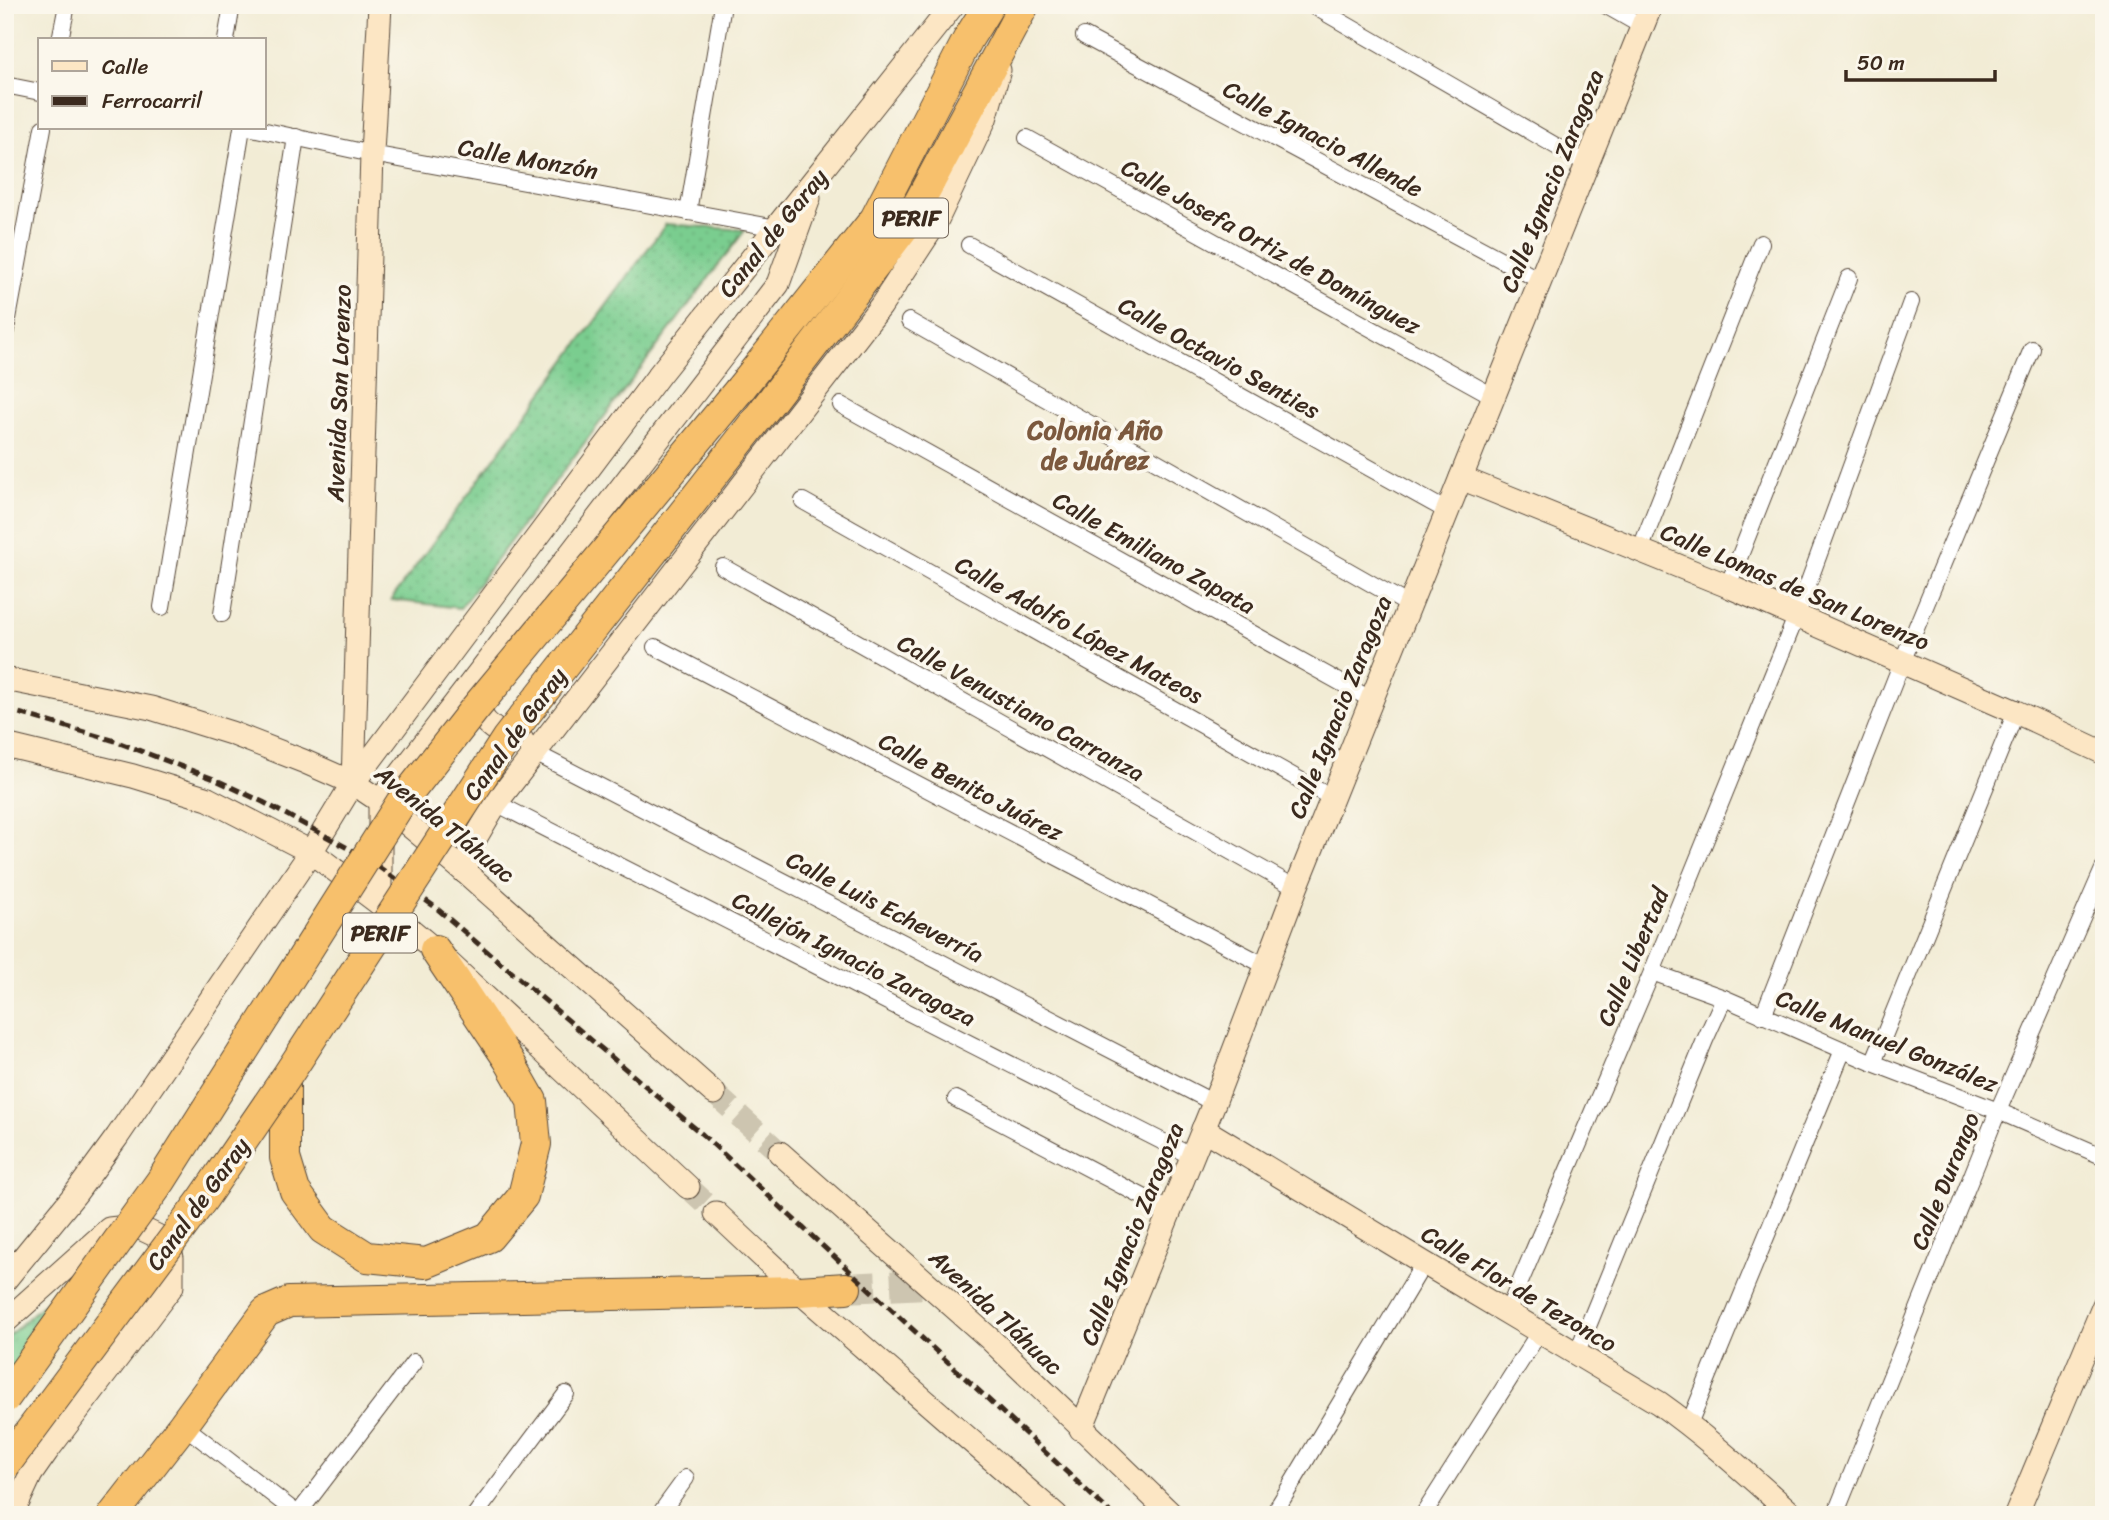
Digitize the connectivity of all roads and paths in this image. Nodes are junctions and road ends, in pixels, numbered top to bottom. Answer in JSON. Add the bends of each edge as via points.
{"nodes":[{"id":1,"x":67,"y":5,"type":"edge"},
{"id":2,"x":232,"y":5,"type":"edge"},
{"id":3,"x":380,"y":5,"type":"edge"},
{"id":4,"x":723,"y":5,"type":"edge"},
{"id":5,"x":953,"y":5,"type":"edge"},
{"id":6,"x":989,"y":5,"type":"edge"},
{"id":7,"x":1312,"y":5,"type":"edge"},
{"id":8,"x":1605,"y":5,"type":"edge"},
{"id":9,"x":1019,"y":15,"type":"edge"},
{"id":10,"x":1646,"y":16,"type":"edge"},
{"id":11,"x":1084,"y":36,"type":"dead end"},
{"id":12,"x":60,"y":38,"type":"edge"},
{"id":13,"x":226,"y":38,"type":"edge"},
{"id":14,"x":5,"y":85,"type":"edge"},
{"id":15,"x":38,"y":92,"type":"edge"},
{"id":16,"x":43,"y":130,"type":"edge"},
{"id":17,"x":242,"y":130,"type":"edge"},
{"id":18,"x":262,"y":130,"type":"edge"},
{"id":19,"x":296,"y":137,"type":"junction"},
{"id":20,"x":1027,"y":138,"type":"dead end"},
{"id":21,"x":372,"y":154,"type":"junction"},
{"id":22,"x":1587,"y":164,"type":"junction"},
{"id":23,"x":688,"y":212,"type":"junction"},
{"id":24,"x":785,"y":234,"type":"junction"},
{"id":25,"x":1761,"y":243,"type":"dead end"},
{"id":26,"x":969,"y":245,"type":"dead end"},
{"id":27,"x":1849,"y":278,"type":"dead end"},
{"id":28,"x":1541,"y":281,"type":"junction"},
{"id":29,"x":1911,"y":302,"type":"dead end"},
{"id":30,"x":909,"y":321,"type":"dead end"},
{"id":31,"x":5,"y":335,"type":"edge"},
{"id":32,"x":2032,"y":349,"type":"dead end"},
{"id":33,"x":1493,"y":397,"type":"junction"},
{"id":34,"x":841,"y":405,"type":"dead end"},
{"id":35,"x":1461,"y":478,"type":"junction"},
{"id":36,"x":803,"y":501,"type":"dead end"},
{"id":37,"x":1447,"y":511,"type":"junction"},
{"id":38,"x":1640,"y":550,"type":"junction"},
{"id":39,"x":723,"y":567,"type":"dead end"},
{"id":40,"x":1728,"y":586,"type":"junction"},
{"id":41,"x":1409,"y":605,"type":"junction"},
{"id":42,"x":162,"y":607,"type":"dead end"},
{"id":43,"x":222,"y":614,"type":"dead end"},
{"id":44,"x":1796,"y":617,"type":"junction"},
{"id":45,"x":655,"y":647,"type":"dead end"},
{"id":46,"x":1902,"y":662,"type":"junction"},
{"id":47,"x":478,"y":674,"type":"junction"},
{"id":48,"x":5,"y":679,"type":"edge"},
{"id":49,"x":1372,"y":700,"type":"junction"},
{"id":50,"x":2016,"y":712,"type":"junction"},
{"id":51,"x":541,"y":744,"type":"junction"},
{"id":52,"x":5,"y":745,"type":"edge"},
{"id":53,"x":2104,"y":753,"type":"edge"},
{"id":54,"x":353,"y":783,"type":"junction"},
{"id":55,"x":1332,"y":799,"type":"junction"},
{"id":56,"x":380,"y":801,"type":"junction"},
{"id":57,"x":496,"y":803,"type":"junction"},
{"id":58,"x":311,"y":852,"type":"junction"},
{"id":59,"x":2104,"y":866,"type":"edge"},
{"id":60,"x":465,"y":872,"type":"junction"},
{"id":61,"x":1296,"y":888,"type":"junction"},
{"id":62,"x":380,"y":904,"type":"junction"},
{"id":63,"x":435,"y":950,"type":"junction"},
{"id":64,"x":1266,"y":966,"type":"junction"},
{"id":65,"x":1652,"y":972,"type":"junction"},
{"id":66,"x":1724,"y":998,"type":"junction"},
{"id":67,"x":1763,"y":1016,"type":"junction"},
{"id":68,"x":1843,"y":1049,"type":"junction"},
{"id":69,"x":1873,"y":1063,"type":"junction"},
{"id":70,"x":285,"y":1079,"type":"junction"},
{"id":71,"x":713,"y":1093,"type":"tunnel mouth"},
{"id":72,"x":956,"y":1099,"type":"dead end"},
{"id":73,"x":1214,"y":1103,"type":"junction"},
{"id":74,"x":1998,"y":1111,"type":"junction"},
{"id":75,"x":1203,"y":1129,"type":"junction"},
{"id":76,"x":780,"y":1153,"type":"tunnel mouth"},
{"id":77,"x":1191,"y":1156,"type":"junction"},
{"id":78,"x":2104,"y":1157,"type":"edge"},
{"id":79,"x":688,"y":1187,"type":"tunnel mouth"},
{"id":80,"x":1170,"y":1211,"type":"junction"},
{"id":81,"x":716,"y":1213,"type":"tunnel mouth"},
{"id":82,"x":1423,"y":1264,"type":"junction"},
{"id":83,"x":5,"y":1280,"type":"edge"},
{"id":84,"x":846,"y":1288,"type":"tunnel mouth"},
{"id":85,"x":799,"y":1291,"type":"junction"},
{"id":86,"x":2104,"y":1305,"type":"edge"},
{"id":87,"x":1507,"y":1313,"type":"junction"},
{"id":88,"x":5,"y":1322,"type":"edge"},
{"id":89,"x":1540,"y":1331,"type":"junction"},
{"id":90,"x":1577,"y":1353,"type":"junction"},
{"id":91,"x":414,"y":1362,"type":"dead end"},
{"id":92,"x":566,"y":1394,"type":"dead end"},
{"id":93,"x":5,"y":1398,"type":"edge"},
{"id":94,"x":1689,"y":1424,"type":"junction"},
{"id":95,"x":183,"y":1425,"type":"junction"},
{"id":96,"x":1082,"y":1429,"type":"junction"},
{"id":97,"x":5,"y":1465,"type":"edge"},
{"id":98,"x":686,"y":1478,"type":"dead end"},
{"id":99,"x":1788,"y":1513,"type":"edge"},
{"id":100,"x":299,"y":1514,"type":"edge"},
{"id":101,"x":12,"y":1515,"type":"edge"},
{"id":102,"x":113,"y":1515,"type":"edge"},
{"id":103,"x":475,"y":1515,"type":"edge"},
{"id":104,"x":659,"y":1515,"type":"edge"},
{"id":105,"x":1056,"y":1515,"type":"edge"},
{"id":106,"x":1172,"y":1515,"type":"edge"},
{"id":107,"x":1273,"y":1515,"type":"edge"},
{"id":108,"x":1423,"y":1515,"type":"edge"},
{"id":109,"x":1835,"y":1515,"type":"edge"},
{"id":110,"x":2016,"y":1515,"type":"edge"}],
"edges":[{"from":1,"to":12,"type":"street"},
{"from":2,"to":13,"type":"street"},
{"from":3,"to":21,"type":"main road","name":"Avenida San Lorenzo"},
{"from":4,"to":23,"type":"street"},
{"from":5,"to":24,"type":"main road","name":"Canal de Garay","via":[[814,182]]},
{"from":6,"to":93,"type":"highway","name":"Canal de Garay","number":"PERIF","bridge":true,"via":[[875,219],[400,804],[161,1181]]},
{"from":7,"to":22,"type":"street"},
{"from":8,"to":10,"type":"street"},
{"from":9,"to":51,"type":"main road","via":[[985,118],[935,224],[881,306]]},
{"from":9,"to":70,"type":"highway","name":"Canal de Garay","number":"PERIF","bridge":true,"via":[[909,221],[507,738]]},
{"from":10,"to":22,"type":"main road","name":"Calle Ignacio Zaragoza"},
{"from":11,"to":28,"type":"street","name":"Calle Ignacio Allende"},
{"from":14,"to":15,"type":"street"},
{"from":16,"to":31,"type":"street"},
{"from":17,"to":42,"type":"street"},
{"from":18,"to":19,"type":"street","name":"Calle Monzón"},
{"from":19,"to":21,"type":"street","name":"Calle Monzón"},
{"from":19,"to":43,"type":"street"},
{"from":20,"to":33,"type":"street","name":"Calle Josefa Ortiz de Domínguez"},
{"from":21,"to":23,"type":"street","name":"Calle Monzón"},
{"from":21,"to":54,"type":"main road","name":"Avenida San Lorenzo"},
{"from":22,"to":28,"type":"main road","name":"Calle Ignacio Zaragoza"},
{"from":23,"to":24,"type":"street","name":"Calle Monzón"},
{"from":24,"to":47,"type":"main road","via":[[778,284]]},
{"from":24,"to":54,"type":"main road","name":"Canal de Garay","via":[[659,374]]},
{"from":25,"to":38,"type":"street"},
{"from":26,"to":37,"type":"street","name":"Calle Octavio Senties"},
{"from":27,"to":40,"type":"street"},
{"from":28,"to":33,"type":"main road","name":"Calle Ignacio Zaragoza"},
{"from":29,"to":44,"type":"street","name":"Calle Libertad"},
{"from":30,"to":41,"type":"street"},
{"from":32,"to":46,"type":"street"},
{"from":33,"to":35,"type":"main road","name":"Calle Ignacio Zaragoza"},
{"from":34,"to":49,"type":"street","name":"Calle Emiliano Zapata"},
{"from":35,"to":37,"type":"main road","name":"Calle Ignacio Zaragoza"},
{"from":35,"to":38,"type":"main road","name":"Calle Lomas de San Lorenzo"},
{"from":36,"to":55,"type":"street","name":"Calle Adolfo López Mateos"},
{"from":37,"to":41,"type":"main road","name":"Calle Ignacio Zaragoza"},
{"from":38,"to":40,"type":"main road","name":"Calle Lomas de San Lorenzo"},
{"from":39,"to":61,"type":"street","name":"Calle Venustiano Carranza"},
{"from":40,"to":44,"type":"main road","name":"Calle Lomas de San Lorenzo"},
{"from":41,"to":49,"type":"main road","name":"Calle Ignacio Zaragoza"},
{"from":44,"to":46,"type":"main road","name":"Calle Lomas de San Lorenzo"},
{"from":44,"to":65,"type":"street","name":"Calle Libertad"},
{"from":45,"to":64,"type":"street","name":"Calle Benito Juárez"},
{"from":46,"to":50,"type":"main road","name":"Calle Lomas de San Lorenzo"},
{"from":46,"to":67,"type":"street"},
{"from":47,"to":51,"type":"main road","via":[[480,712],[494,728]]},
{"from":47,"to":56,"type":"main road"},
{"from":48,"to":54,"type":"main road","name":"Avenida Tláhuac","via":[[151,708],[231,733]]},
{"from":49,"to":55,"type":"main road","name":"Calle Ignacio Zaragoza"},
{"from":50,"to":53,"type":"main road","name":"Calle Lomas de San Lorenzo"},
{"from":50,"to":69,"type":"street"},
{"from":51,"to":57,"type":"main road"},
{"from":51,"to":73,"type":"street","name":"Calle Luis Echeverría"},
{"from":52,"to":58,"type":"main road","via":[[133,775],[208,799]]},
{"from":54,"to":56,"type":"main road","name":"Avenida Tláhuac"},
{"from":54,"to":58,"type":"main road","name":"Canal de Garay"},
{"from":55,"to":61,"type":"main road","name":"Calle Ignacio Zaragoza"},
{"from":56,"to":60,"type":"main road","name":"Avenida Tláhuac"},
{"from":56,"to":62,"type":"main road"},
{"from":57,"to":60,"type":"main road","via":[[472,844]]},
{"from":57,"to":77,"type":"street","name":"Callejón Ignacio Zaragoza"},
{"from":58,"to":62,"type":"main road"},
{"from":58,"to":83,"type":"main road","name":"Canal de Garay","via":[[117,1137]]},
{"from":59,"to":74,"type":"street","name":"Calle Durango"},
{"from":60,"to":71,"type":"main road","name":"Avenida Tláhuac"},
{"from":61,"to":64,"type":"main road","name":"Calle Ignacio Zaragoza"},
{"from":62,"to":63,"type":"main road"},
{"from":63,"to":70,"type":"highway","via":[[532,1101],[536,1144],[523,1196],[489,1237],[426,1264],[367,1257],[323,1229],[295,1191],[285,1158]]},
{"from":63,"to":79,"type":"main road"},
{"from":64,"to":73,"type":"main road","name":"Calle Ignacio Zaragoza"},
{"from":65,"to":66,"type":"street","name":"Calle Manuel González"},
{"from":65,"to":87,"type":"street","name":"Calle Libertad"},
{"from":66,"to":67,"type":"street","name":"Calle Manuel González"},
{"from":66,"to":90,"type":"street"},
{"from":67,"to":68,"type":"street","name":"Calle Manuel González"},
{"from":68,"to":69,"type":"street","name":"Calle Manuel González"},
{"from":68,"to":94,"type":"street"},
{"from":69,"to":74,"type":"street","name":"Calle Manuel González"},
{"from":70,"to":97,"type":"highway","name":"Canal de Garay","number":"PERIF","bridge":true,"via":[[203,1199]]},
{"from":72,"to":80,"type":"street"},
{"from":73,"to":75,"type":"main road","name":"Calle Ignacio Zaragoza"},
{"from":74,"to":78,"type":"street","name":"Calle Manuel González"},
{"from":74,"to":109,"type":"street","name":"Calle Durango"},
{"from":75,"to":77,"type":"main road","name":"Calle Ignacio Zaragoza"},
{"from":75,"to":82,"type":"main road","name":"Calle Flor de Tezonco"},
{"from":76,"to":96,"type":"main road","name":"Avenida Tláhuac","via":[[990,1339]]},
{"from":77,"to":80,"type":"main road","name":"Calle Ignacio Zaragoza"},
{"from":80,"to":96,"type":"main road","name":"Calle Ignacio Zaragoza"},
{"from":81,"to":85,"type":"main road"},
{"from":82,"to":87,"type":"main road","name":"Calle Flor de Tezonco"},
{"from":82,"to":107,"type":"street"},
{"from":84,"to":85,"type":"highway"},
{"from":85,"to":95,"type":"highway","via":[[289,1302],[265,1312]]},
{"from":85,"to":105,"type":"main road"},
{"from":86,"to":110,"type":"main road"},
{"from":87,"to":89,"type":"main road","name":"Calle Flor de Tezonco"},
{"from":88,"to":101,"type":"main road","via":[[109,1229],[136,1226],[158,1236],[172,1257],[172,1286],[47,1451]]},
{"from":89,"to":90,"type":"main road","name":"Calle Flor de Tezonco"},
{"from":89,"to":108,"type":"street"},
{"from":90,"to":94,"type":"main road","name":"Calle Flor de Tezonco"},
{"from":91,"to":100,"type":"street"},
{"from":92,"to":103,"type":"street"},
{"from":94,"to":99,"type":"main road","name":"Calle Flor de Tezonco"},
{"from":95,"to":100,"type":"street"},
{"from":95,"to":102,"type":"highway"},
{"from":96,"to":106,"type":"main road","name":"Avenida Tláhuac"},
{"from":98,"to":104,"type":"street"}]}
